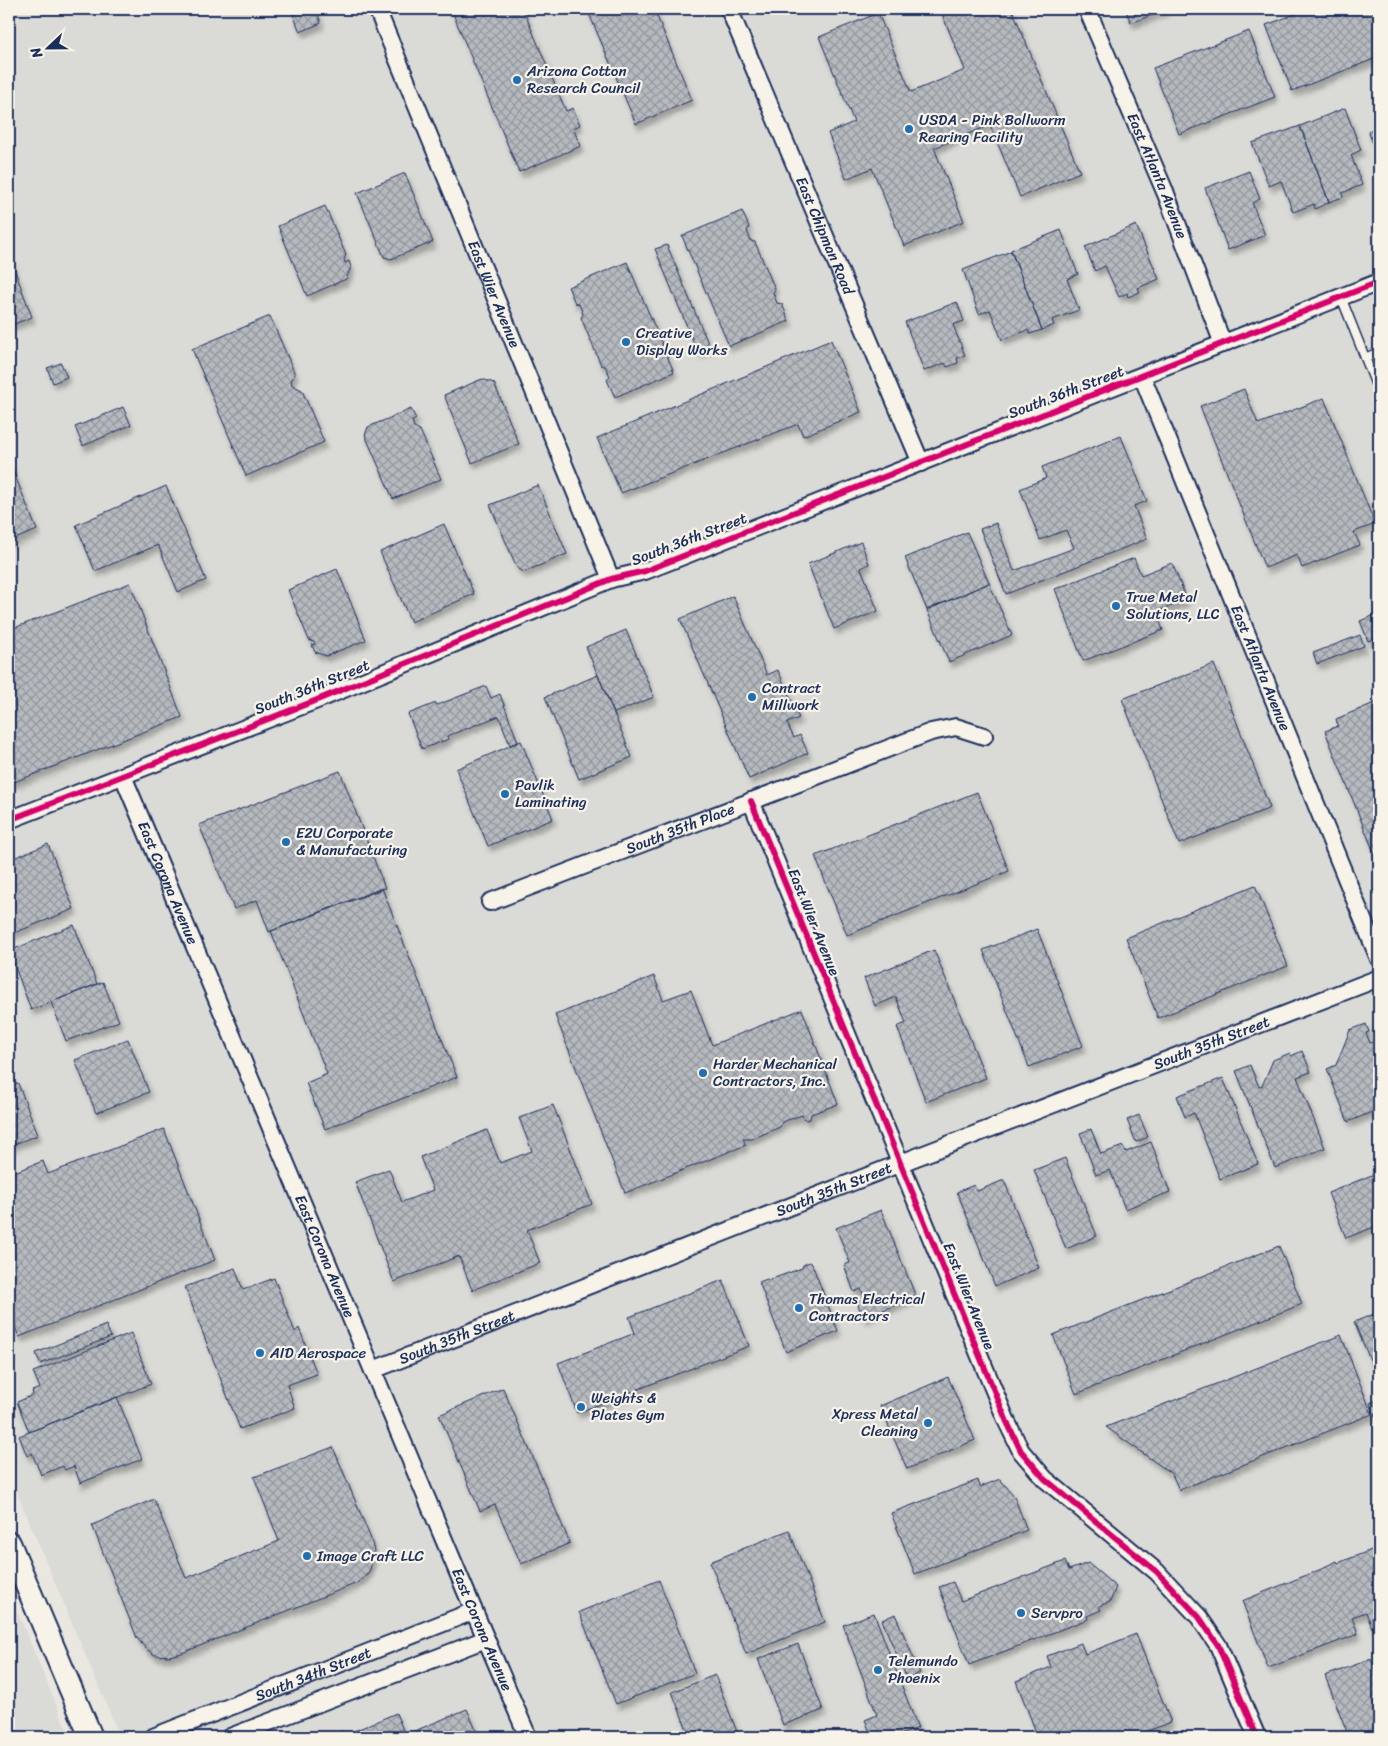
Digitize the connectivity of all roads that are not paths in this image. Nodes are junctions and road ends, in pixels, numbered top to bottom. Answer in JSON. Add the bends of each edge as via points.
{"nodes":[{"id":1,"x":376,"y":9,"type":"edge"},
{"id":2,"x":729,"y":9,"type":"edge"},
{"id":3,"x":1087,"y":9,"type":"edge"},
{"id":4,"x":1379,"y":282,"type":"edge"},
{"id":5,"x":1341,"y":297,"type":"junction"},
{"id":6,"x":1223,"y":344,"type":"junction"},
{"id":7,"x":1379,"y":352,"type":"edge"},
{"id":8,"x":1365,"y":358,"type":"junction"},
{"id":9,"x":1142,"y":376,"type":"junction"},
{"id":10,"x":1379,"y":394,"type":"edge"},
{"id":11,"x":921,"y":463,"type":"junction"},
{"id":12,"x":611,"y":579,"type":"junction"},
{"id":13,"x":984,"y":736,"type":"dead end"},
{"id":14,"x":123,"y":776,"type":"junction"},
{"id":15,"x":751,"y":801,"type":"junction"},
{"id":16,"x":9,"y":820,"type":"edge"},
{"id":17,"x":490,"y":902,"type":"dead end"},
{"id":18,"x":1379,"y":960,"type":"edge"},
{"id":19,"x":1379,"y":978,"type":"edge"},
{"id":20,"x":901,"y":1163,"type":"junction"},
{"id":21,"x":373,"y":1370,"type":"junction"},
{"id":22,"x":9,"y":1543,"type":"edge"},
{"id":23,"x":474,"y":1611,"type":"junction"},
{"id":24,"x":486,"y":1639,"type":"junction"},
{"id":25,"x":91,"y":1737,"type":"edge"},
{"id":26,"x":153,"y":1737,"type":"edge"},
{"id":27,"x":230,"y":1737,"type":"edge"},
{"id":28,"x":528,"y":1737,"type":"edge"},
{"id":29,"x":1257,"y":1737,"type":"edge"}],
"edges":[{"from":1,"to":12,"type":"street","name":"East Wier Avenue"},
{"from":2,"to":11,"type":"street","name":"East Chipman Road"},
{"from":3,"to":6,"type":"street","name":"East Atlanta Avenue","via":[[1166,194]]},
{"from":4,"to":5,"type":"street","name":"South 36th Street"},
{"from":5,"to":6,"type":"street","name":"South 36th Street"},
{"from":5,"to":8,"type":"lane"},
{"from":6,"to":9,"type":"street","name":"South 36th Street"},
{"from":7,"to":8,"type":"lane"},
{"from":8,"to":10,"type":"lane"},
{"from":9,"to":11,"type":"street","name":"South 36th Street"},
{"from":9,"to":18,"type":"street","name":"East Atlanta Avenue"},
{"from":11,"to":12,"type":"street","name":"South 36th Street","via":[[645,571]]},
{"from":12,"to":14,"type":"street","name":"South 36th Street"},
{"from":13,"to":15,"type":"street","name":"South 35th Place","via":[[956,728],[931,732]]},
{"from":14,"to":16,"type":"street","name":"South 36th Street"},
{"from":14,"to":21,"type":"street","name":"East Corona Avenue"},
{"from":15,"to":17,"type":"street","name":"South 35th Place"},
{"from":15,"to":20,"type":"street","name":"East Wier Avenue"},
{"from":19,"to":20,"type":"street","name":"South 35th Street"},
{"from":20,"to":21,"type":"street","name":"South 35th Street"},
{"from":20,"to":29,"type":"street","name":"East Wier Avenue","via":[[1021,1451],[1050,1484],[1157,1572],[1199,1617],[1218,1645]]},
{"from":21,"to":23,"type":"street","name":"East Corona Avenue"},
{"from":22,"to":25,"type":"main road"},
{"from":23,"to":24,"type":"street","name":"East Corona Avenue"},
{"from":23,"to":26,"type":"street","name":"South 34th Street"},
{"from":24,"to":27,"type":"street","name":"South 34th Street"},
{"from":24,"to":28,"type":"street","name":"East Corona Avenue"}]}
